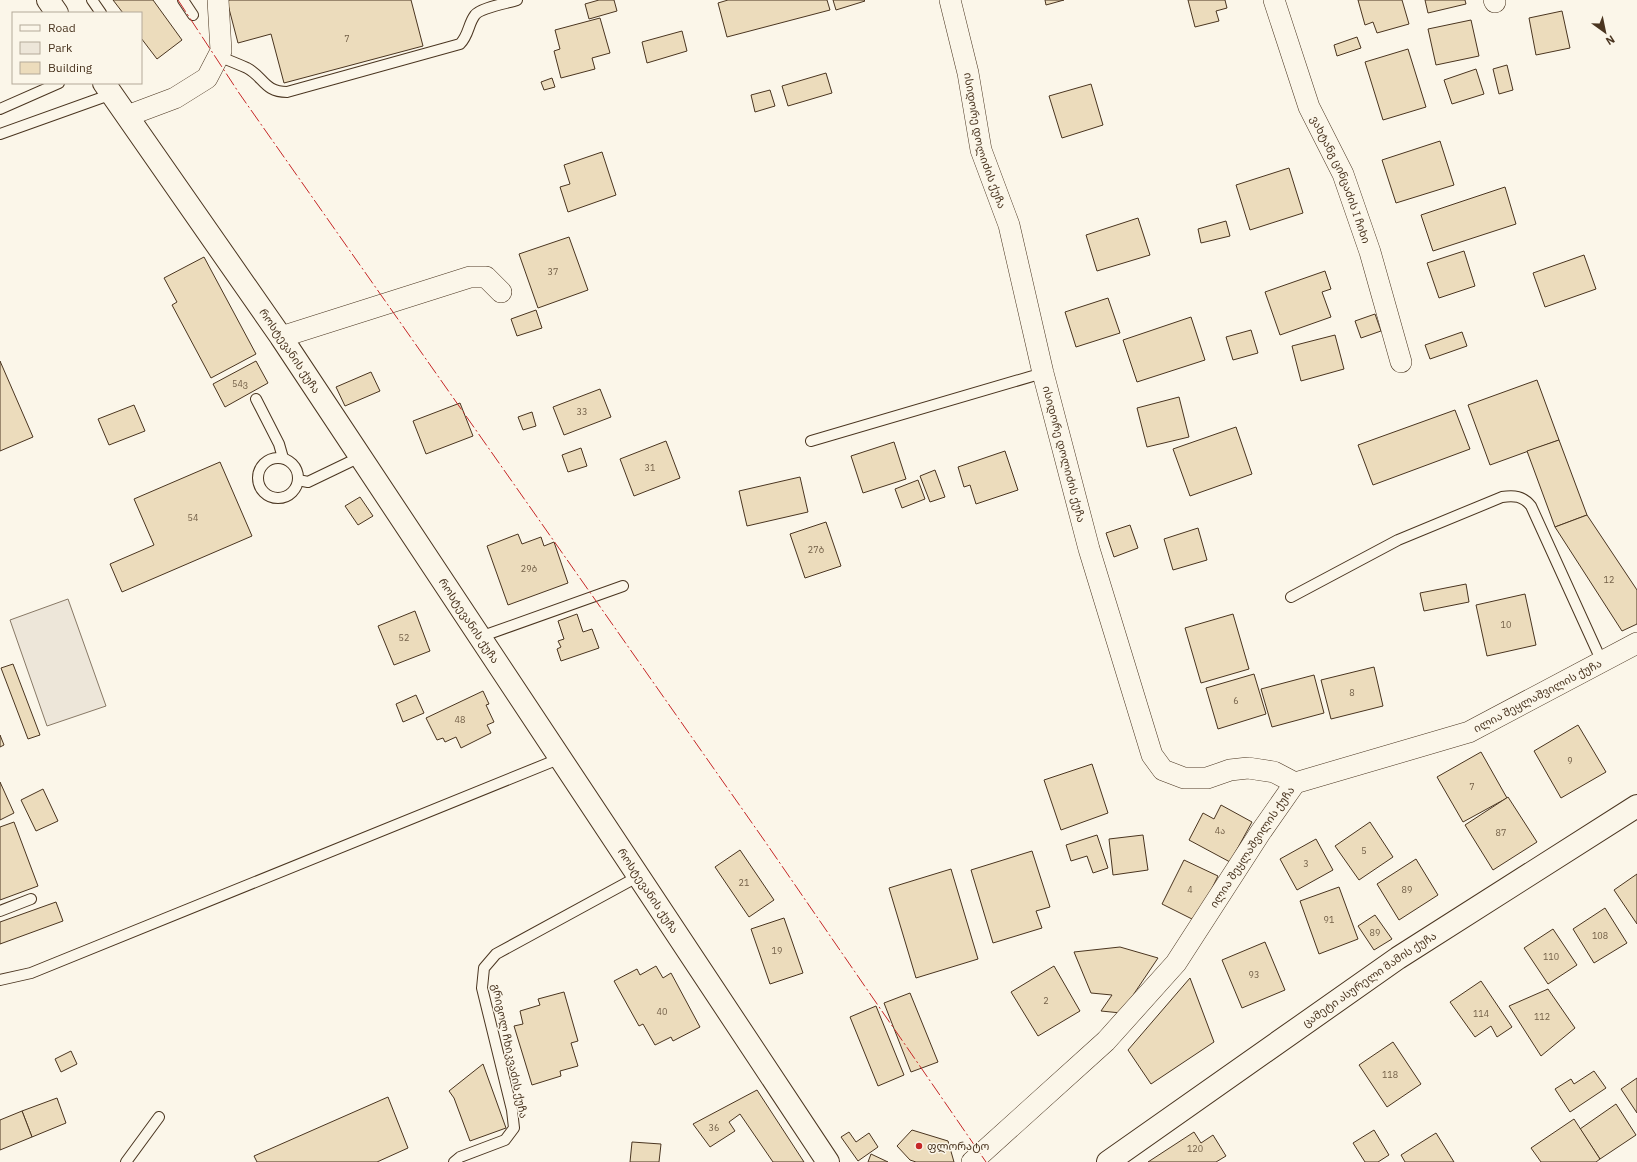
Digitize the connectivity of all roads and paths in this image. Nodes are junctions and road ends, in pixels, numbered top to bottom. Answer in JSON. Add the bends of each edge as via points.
{"nodes":[{"id":1,"x":48,"y":0,"type":"edge"},
{"id":2,"x":92,"y":0,"type":"edge"},
{"id":3,"x":183,"y":0,"type":"edge"},
{"id":4,"x":218,"y":0,"type":"edge"},
{"id":5,"x":517,"y":0,"type":"edge"},
{"id":6,"x":950,"y":0,"type":"edge"},
{"id":7,"x":1274,"y":0,"type":"edge"},
{"id":8,"x":56,"y":12,"type":"edge"},
{"id":9,"x":100,"y":12,"type":"edge"},
{"id":10,"x":193,"y":15,"type":"dead end"},
{"id":11,"x":218,"y":56,"type":"junction"},
{"id":12,"x":57,"y":84,"type":"edge"},
{"id":13,"x":108,"y":89,"type":"edge"},
{"id":14,"x":0,"y":109,"type":"edge"},
{"id":15,"x":127,"y":116,"type":"junction"},
{"id":16,"x":0,"y":134,"type":"edge"},
{"id":17,"x":501,"y":292,"type":"dead end"},
{"id":18,"x":281,"y":337,"type":"junction"},
{"id":19,"x":1401,"y":362,"type":"dead end"},
{"id":20,"x":1042,"y":373,"type":"junction"},
{"id":21,"x":256,"y":399,"type":"dead end"},
{"id":22,"x":811,"y":441,"type":"dead end"},
{"id":23,"x":360,"y":457,"type":"junction"},
{"id":24,"x":283,"y":458,"type":"junction"},
{"id":25,"x":298,"y":480,"type":"junction"},
{"id":26,"x":623,"y":586,"type":"dead end"},
{"id":27,"x":1291,"y":597,"type":"dead end"},
{"id":28,"x":480,"y":637,"type":"junction"},
{"id":29,"x":1637,"y":643,"type":"edge"},
{"id":30,"x":1602,"y":662,"type":"junction"},
{"id":31,"x":561,"y":758,"type":"junction"},
{"id":32,"x":1295,"y":783,"type":"junction"},
{"id":33,"x":1637,"y":806,"type":"edge"},
{"id":34,"x":639,"y":876,"type":"junction"},
{"id":35,"x":31,"y":899,"type":"dead end"},
{"id":36,"x":0,"y":910,"type":"edge"},
{"id":37,"x":0,"y":980,"type":"edge"},
{"id":38,"x":158,"y":1117,"type":"dead end"},
{"id":39,"x":126,"y":1162,"type":"edge"},
{"id":40,"x":454,"y":1162,"type":"edge"},
{"id":41,"x":828,"y":1162,"type":"edge"},
{"id":42,"x":972,"y":1162,"type":"edge"},
{"id":43,"x":1108,"y":1162,"type":"edge"}],
"edges":[{"from":1,"to":8,"type":"street"},
{"from":2,"to":9,"type":"lane"},
{"from":3,"to":10,"type":"lane"},
{"from":4,"to":11,"type":"street"},
{"from":5,"to":11,"type":"lane","via":[[475,14],[466,38],[460,44],[287,92],[277,92],[249,69]]},
{"from":6,"to":20,"type":"street","name":"ისიდორე დოლიძის ქუჩა","via":[[968,73],[981,150],[1009,225]]},
{"from":7,"to":19,"type":"street","name":"ვახტანგ ცინცაძის I ჩიხი","via":[[1309,107],[1343,174],[1370,252]]},
{"from":11,"to":15,"type":"street","via":[[208,78],[175,98]]},
{"from":12,"to":14,"type":"lane"},
{"from":13,"to":15,"type":"street","name":"როსტევანის ქუჩა"},
{"from":13,"to":16,"type":"lane"},
{"from":15,"to":18,"type":"street","name":"როსტევანის ქუჩა"},
{"from":17,"to":18,"type":"street","via":[[486,278],[470,277]]},
{"from":18,"to":23,"type":"street","name":"როსტევანის ქუჩა"},
{"from":20,"to":22,"type":"lane"},
{"from":20,"to":32,"type":"street","name":"ისიდორე დოლიძის ქუჩა","via":[[1089,549],[1152,755],[1163,770],[1184,778],[1207,778],[1230,770],[1248,768],[1274,772]]},
{"from":21,"to":24,"type":"lane","via":[[279,444]]},
{"from":23,"to":25,"type":"lane","via":[[308,482]]},
{"from":23,"to":28,"type":"street","name":"როსტევანის ქუჩა"},
{"from":24,"to":25,"type":"lane","via":[[294,465]]},
{"from":24,"to":25,"type":"lane","via":[[270,459],[260,468],[257,481],[259,488],[270,497],[283,498],[294,490]]},
{"from":26,"to":28,"type":"lane"},
{"from":27,"to":30,"type":"lane","via":[[1398,540],[1502,498],[1520,497],[1531,506]]},
{"from":28,"to":31,"type":"street","name":"როსტევანის ქუჩა"},
{"from":29,"to":30,"type":"street","name":"ილია შეყლაშვილის ქუჩა"},
{"from":30,"to":32,"type":"street","name":"ილია შეყლაშვილის ქუჩა","via":[[1469,732]]},
{"from":31,"to":34,"type":"street","name":"როსტევანის ქუჩა"},
{"from":31,"to":37,"type":"lane","via":[[31,973]]},
{"from":32,"to":42,"type":"street","name":"ილია შეყლაშვილის ქუჩა","via":[[1176,963],[1106,1041]]},
{"from":33,"to":43,"type":"street","name":"ცამეტი ასურელი მამის ქუჩა","via":[[1398,958]]},
{"from":34,"to":40,"type":"lane","name":"გრიგოლ ჩხიკვაძის ქუჩა","via":[[496,954],[484,968],[482,988],[512,1110],[514,1128],[505,1140],[460,1157]]},
{"from":34,"to":41,"type":"street","name":"როსტევანის ქუჩა"},
{"from":35,"to":36,"type":"lane"},
{"from":38,"to":39,"type":"lane"}]}
